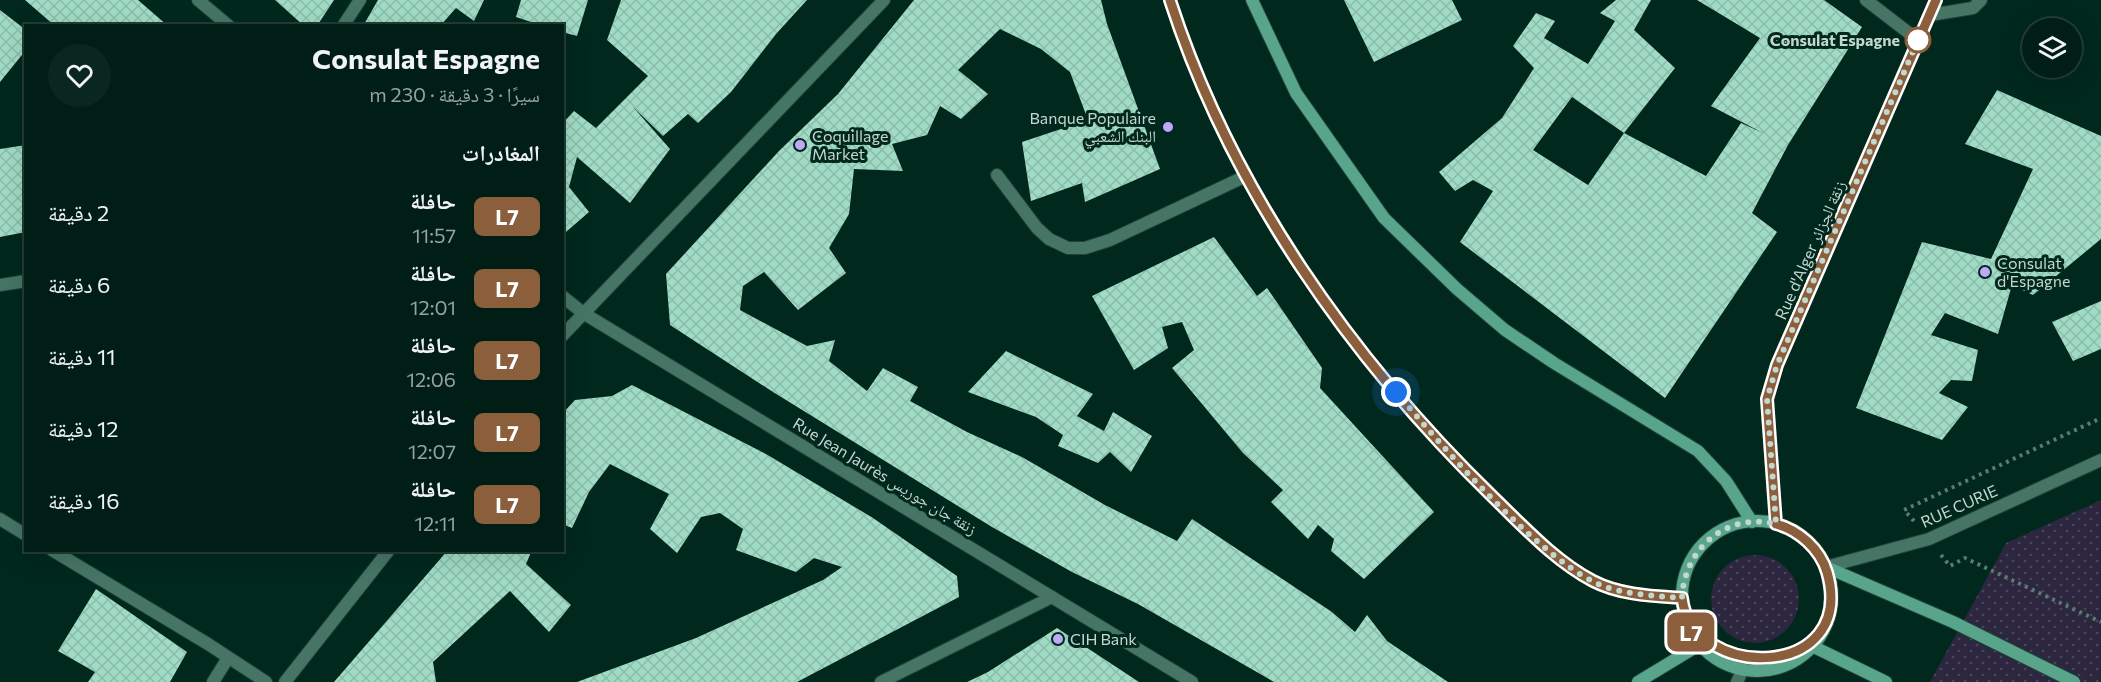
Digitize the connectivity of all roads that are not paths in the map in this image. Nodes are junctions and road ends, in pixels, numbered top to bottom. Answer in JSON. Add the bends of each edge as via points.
{"nodes":[{"id":1,"x":198,"y":0,"type":"edge"},
{"id":2,"x":360,"y":0,"type":"edge"},
{"id":3,"x":884,"y":0,"type":"edge"},
{"id":4,"x":1170,"y":0,"type":"edge"},
{"id":5,"x":1252,"y":0,"type":"edge"},
{"id":6,"x":1866,"y":0,"type":"edge"},
{"id":7,"x":1936,"y":0,"type":"edge"},
{"id":8,"x":1981,"y":0,"type":"edge"},
{"id":9,"x":1930,"y":15,"type":"junction"},
{"id":10,"x":227,"y":24,"type":"edge"},
{"id":11,"x":344,"y":24,"type":"edge"},
{"id":12,"x":1918,"y":40,"type":"junction"},
{"id":13,"x":997,"y":175,"type":"dead end"},
{"id":14,"x":1246,"y":176,"type":"junction"},
{"id":15,"x":24,"y":280,"type":"edge"},
{"id":16,"x":0,"y":285,"type":"edge"},
{"id":17,"x":564,"y":298,"type":"edge"},
{"id":18,"x":583,"y":313,"type":"junction"},
{"id":19,"x":564,"y":334,"type":"edge"},
{"id":20,"x":2101,"y":460,"type":"edge"},
{"id":21,"x":0,"y":519,"type":"edge"},
{"id":22,"x":1752,"y":522,"type":"junction"},
{"id":23,"x":1776,"y":524,"type":"junction"},
{"id":24,"x":24,"y":534,"type":"edge"},
{"id":25,"x":55,"y":552,"type":"edge"},
{"id":26,"x":387,"y":552,"type":"edge"},
{"id":27,"x":1826,"y":567,"type":"junction"},
{"id":28,"x":1052,"y":597,"type":"junction"},
{"id":29,"x":1682,"y":598,"type":"junction"},
{"id":30,"x":1699,"y":645,"type":"junction"},
{"id":31,"x":1812,"y":646,"type":"junction"},
{"id":32,"x":228,"y":658,"type":"junction"},
{"id":33,"x":1743,"y":669,"type":"junction"},
{"id":34,"x":213,"y":682,"type":"edge"},
{"id":35,"x":266,"y":682,"type":"edge"},
{"id":36,"x":285,"y":682,"type":"edge"},
{"id":37,"x":881,"y":682,"type":"edge"},
{"id":38,"x":1192,"y":682,"type":"edge"},
{"id":39,"x":1638,"y":682,"type":"edge"},
{"id":40,"x":1737,"y":682,"type":"edge"},
{"id":41,"x":1886,"y":682,"type":"edge"},
{"id":42,"x":2074,"y":682,"type":"edge"}],
"edges":[{"from":1,"to":10,"type":"street"},
{"from":2,"to":11,"type":"street"},
{"from":3,"to":18,"type":"street"},
{"from":4,"to":14,"type":"main road","via":[[1203,84]]},
{"from":5,"to":22,"type":"main road","via":[[1296,93],[1391,225],[1506,330],[1698,451],[1726,481]]},
{"from":6,"to":12,"type":"street"},
{"from":7,"to":9,"type":"street","name":"Rue d'Alger زنقة الجزائر"},
{"from":8,"to":9,"type":"street","via":[[1973,8]]},
{"from":9,"to":12,"type":"street","name":"Rue d'Alger زنقة الجزائر"},
{"from":12,"to":23,"type":"street","name":"Rue d'Alger زنقة الجزائر","via":[[1777,365],[1767,399]]},
{"from":13,"to":14,"type":"street","via":[[1037,228],[1048,239],[1068,248],[1110,240]]},
{"from":14,"to":29,"type":"main road","via":[[1356,345],[1469,473],[1536,539],[1576,571],[1609,588]]},
{"from":15,"to":16,"type":"street"},
{"from":17,"to":18,"type":"street","name":"Rue Jean Jaurès زنقة جان جوريس"},
{"from":18,"to":19,"type":"street"},
{"from":18,"to":28,"type":"street","name":"Rue Jean Jaurès زنقة جان جوريس"},
{"from":20,"to":27,"type":"street","name":"RUE CURIE","via":[[1929,539]]},
{"from":21,"to":24,"type":"street"},
{"from":22,"to":23,"type":"main road"},
{"from":22,"to":29,"type":"main road","via":[[1724,529],[1701,546],[1686,570]]},
{"from":23,"to":27,"type":"main road","via":[[1803,537]]},
{"from":25,"to":32,"type":"street"},
{"from":26,"to":36,"type":"street"},
{"from":27,"to":31,"type":"main road","via":[[1832,588],[1831,607],[1822,634]]},
{"from":27,"to":42,"type":"main road","via":[[1953,622]]},
{"from":28,"to":37,"type":"street"},
{"from":28,"to":38,"type":"street","name":"Rue Jean Jaurès زنقة جان جوريس"},
{"from":29,"to":30,"type":"main road","via":[[1687,623]]},
{"from":30,"to":33,"type":"main road","via":[[1716,659]]},
{"from":30,"to":39,"type":"main road"},
{"from":31,"to":33,"type":"main road","via":[[1784,666]]},
{"from":31,"to":41,"type":"main road"},
{"from":32,"to":34,"type":"street"},
{"from":32,"to":35,"type":"street"},
{"from":33,"to":40,"type":"street"}]}
